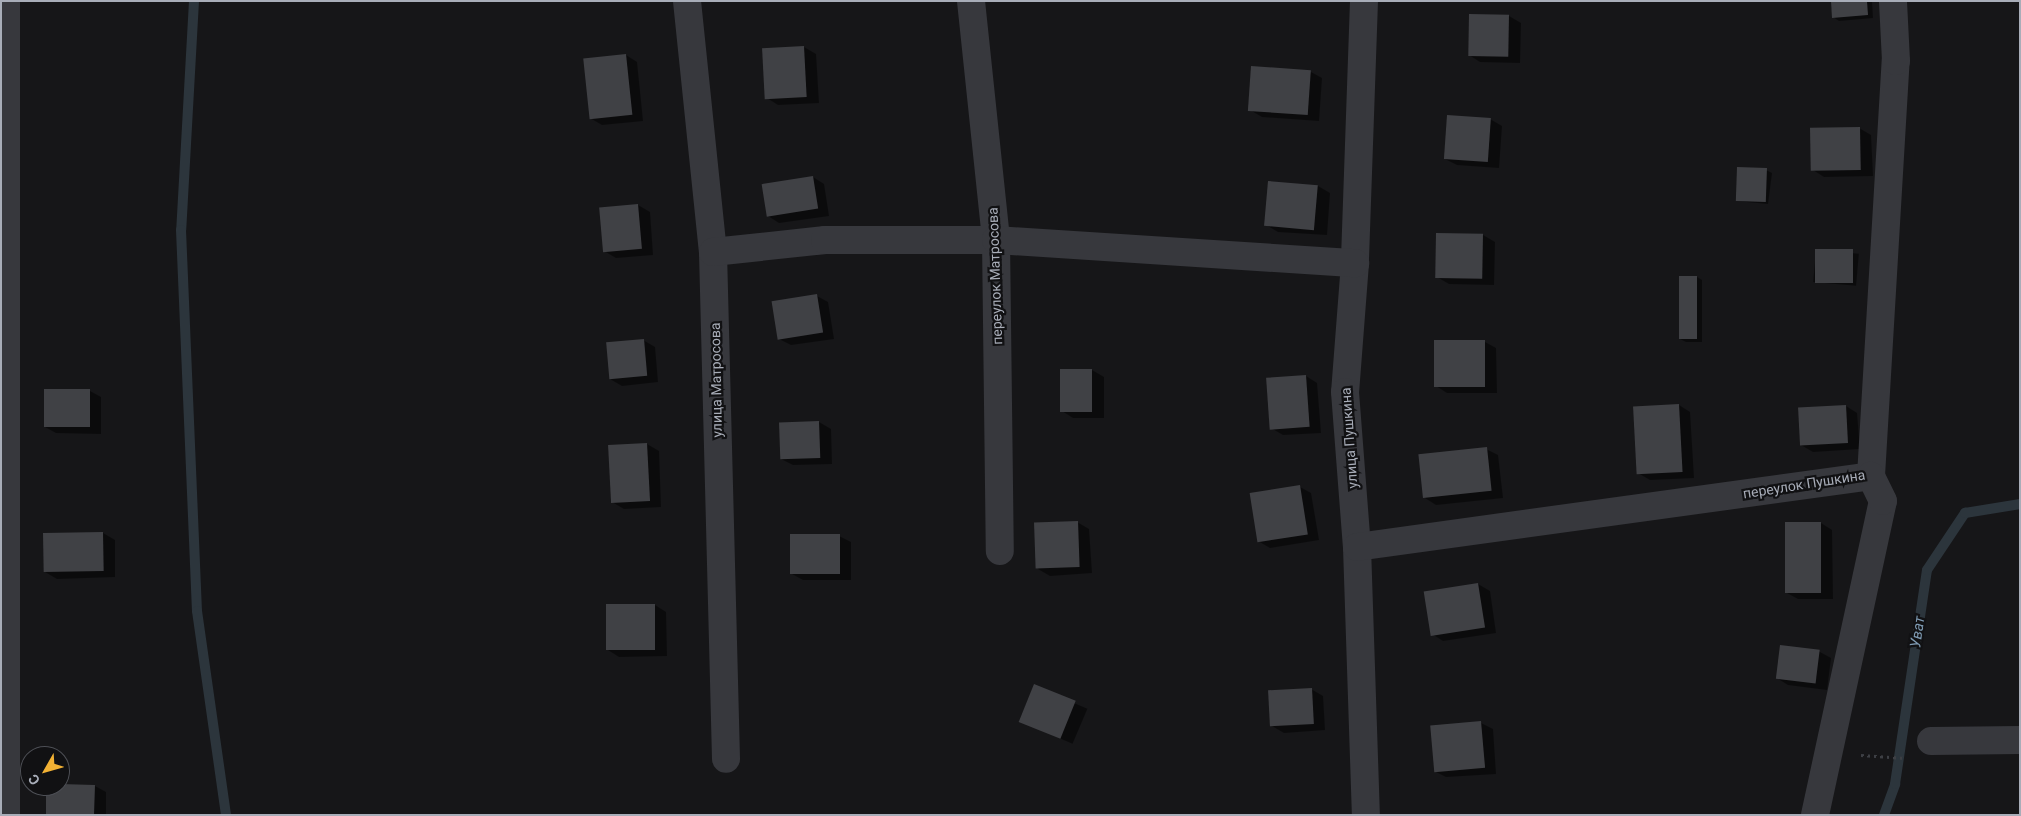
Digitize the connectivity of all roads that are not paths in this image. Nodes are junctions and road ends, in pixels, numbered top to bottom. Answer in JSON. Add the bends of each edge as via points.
{"nodes":[{"id":1,"x":6,"y":1,"type":"edge"},
{"id":2,"x":687,"y":1,"type":"edge"},
{"id":3,"x":971,"y":1,"type":"edge"},
{"id":4,"x":1364,"y":1,"type":"edge"},
{"id":5,"x":1893,"y":1,"type":"edge"},
{"id":6,"x":996,"y":240,"type":"junction"},
{"id":7,"x":713,"y":252,"type":"junction"},
{"id":8,"x":1355,"y":263,"type":"junction"},
{"id":9,"x":5,"y":313,"type":"edge"},
{"id":10,"x":1872,"y":476,"type":"junction"},
{"id":11,"x":1357,"y":547,"type":"junction"},
{"id":12,"x":1000,"y":552,"type":"dead end"},
{"id":13,"x":2020,"y":740,"type":"edge"},
{"id":14,"x":1921,"y":750,"type":"road end"},
{"id":15,"x":726,"y":759,"type":"dead end"},
{"id":16,"x":6,"y":815,"type":"edge"},
{"id":17,"x":1366,"y":815,"type":"edge"},
{"id":18,"x":1815,"y":815,"type":"edge"}],
"edges":[{"from":1,"to":9,"type":"street"},
{"from":2,"to":7,"type":"street","name":"улица Матросова"},
{"from":3,"to":6,"type":"street","name":"переулок Матросова"},
{"from":4,"to":8,"type":"street","name":"улица Пушкина"},
{"from":5,"to":10,"type":"street","name":"переулок Пушкина","via":[[1896,61]]},
{"from":6,"to":7,"type":"street","via":[[825,240]]},
{"from":6,"to":8,"type":"street"},
{"from":6,"to":12,"type":"street","name":"переулок Матросова"},
{"from":7,"to":15,"type":"street","name":"улица Матросова"},
{"from":8,"to":11,"type":"street","name":"улица Пушкина","via":[[1345,392]]},
{"from":9,"to":16,"type":"street"},
{"from":10,"to":11,"type":"street","name":"переулок Пушкина"},
{"from":10,"to":18,"type":"street","via":[[1882,501]]},
{"from":11,"to":17,"type":"street","name":"улица Пушкина"},
{"from":13,"to":14,"type":"street"}]}
